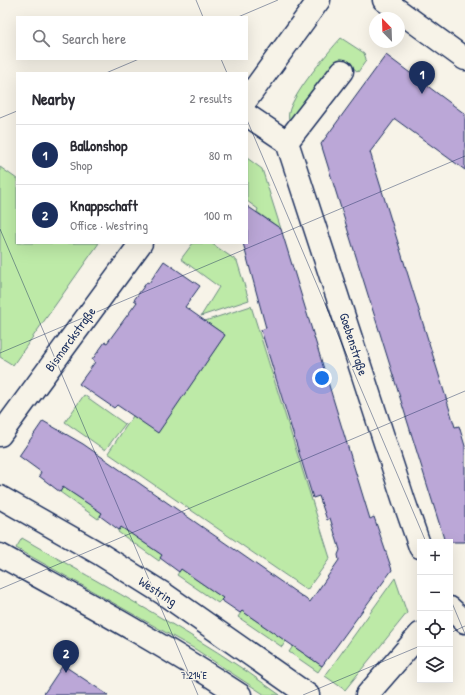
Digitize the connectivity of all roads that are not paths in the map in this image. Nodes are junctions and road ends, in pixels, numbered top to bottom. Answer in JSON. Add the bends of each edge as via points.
{"nodes":[{"id":1,"x":319,"y":0,"type":"edge"},
{"id":2,"x":384,"y":0,"type":"edge"},
{"id":3,"x":465,"y":60,"type":"edge"},
{"id":4,"x":342,"y":71,"type":"dead end"},
{"id":5,"x":248,"y":98,"type":"edge"},
{"id":6,"x":248,"y":116,"type":"edge"},
{"id":7,"x":287,"y":142,"type":"junction"},
{"id":8,"x":140,"y":244,"type":"edge"},
{"id":9,"x":0,"y":435,"type":"edge"},
{"id":10,"x":0,"y":498,"type":"edge"},
{"id":11,"x":417,"y":539,"type":"edge"},
{"id":12,"x":0,"y":555,"type":"edge"},
{"id":13,"x":453,"y":611,"type":"edge"},
{"id":14,"x":465,"y":622,"type":"edge"},
{"id":15,"x":417,"y":637,"type":"edge"},
{"id":16,"x":240,"y":695,"type":"edge"},
{"id":17,"x":308,"y":695,"type":"edge"},
{"id":18,"x":367,"y":695,"type":"edge"}],
"edges":[{"from":1,"to":5,"type":"street"},
{"from":2,"to":3,"type":"street"},
{"from":4,"to":7,"type":"street"},
{"from":6,"to":7,"type":"street"},
{"from":7,"to":11,"type":"street","name":"Goebenstraße"},
{"from":8,"to":9,"type":"street","name":"Bismarckstraße"},
{"from":10,"to":17,"type":"street","name":"Westring","via":[[100,554],[164,594]]},
{"from":12,"to":16,"type":"street","via":[[138,632]]},
{"from":13,"to":14,"type":"street"},
{"from":15,"to":18,"type":"street"}]}
